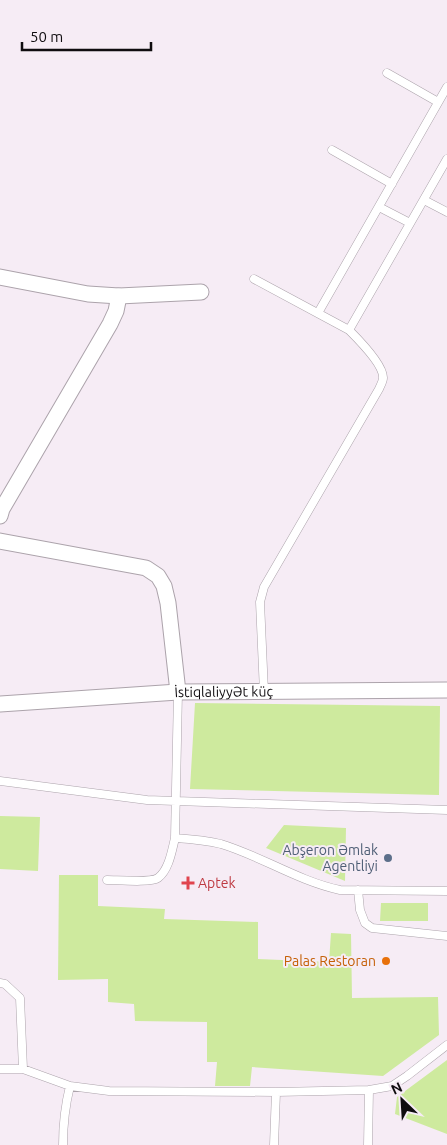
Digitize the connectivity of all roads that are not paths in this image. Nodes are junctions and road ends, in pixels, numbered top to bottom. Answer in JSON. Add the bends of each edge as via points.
{"nodes":[{"id":1,"x":387,"y":73,"type":"dead end"},
{"id":2,"x":446,"y":90,"type":"edge"},
{"id":3,"x":438,"y":102,"type":"junction"},
{"id":4,"x":332,"y":150,"type":"dead end"},
{"id":5,"x":447,"y":159,"type":"edge"},
{"id":6,"x":392,"y":184,"type":"junction"},
{"id":7,"x":424,"y":200,"type":"junction"},
{"id":8,"x":379,"y":207,"type":"junction"},
{"id":9,"x":447,"y":212,"type":"edge"},
{"id":10,"x":410,"y":223,"type":"junction"},
{"id":11,"x":0,"y":277,"type":"edge"},
{"id":12,"x":254,"y":279,"type":"dead end"},
{"id":13,"x":201,"y":292,"type":"dead end"},
{"id":14,"x":119,"y":296,"type":"junction"},
{"id":15,"x":318,"y":314,"type":"junction"},
{"id":16,"x":349,"y":330,"type":"junction"},
{"id":17,"x":0,"y":516,"type":"edge"},
{"id":18,"x":0,"y":541,"type":"edge"},
{"id":19,"x":447,"y":690,"type":"edge"},
{"id":20,"x":178,"y":692,"type":"junction"},
{"id":21,"x":264,"y":692,"type":"junction"},
{"id":22,"x":0,"y":704,"type":"edge"},
{"id":23,"x":0,"y":781,"type":"edge"},
{"id":24,"x":175,"y":802,"type":"junction"},
{"id":25,"x":447,"y":810,"type":"edge"},
{"id":26,"x":175,"y":838,"type":"junction"},
{"id":27,"x":107,"y":880,"type":"dead end"},
{"id":28,"x":358,"y":890,"type":"junction"},
{"id":29,"x":447,"y":891,"type":"edge"},
{"id":30,"x":447,"y":936,"type":"edge"},
{"id":31,"x":0,"y":983,"type":"edge"},
{"id":32,"x":447,"y":1046,"type":"edge"},
{"id":33,"x":0,"y":1069,"type":"edge"},
{"id":34,"x":23,"y":1069,"type":"junction"},
{"id":35,"x":70,"y":1086,"type":"junction"},
{"id":36,"x":369,"y":1090,"type":"junction"},
{"id":37,"x":276,"y":1092,"type":"junction"},
{"id":38,"x":63,"y":1145,"type":"edge"},
{"id":39,"x":274,"y":1145,"type":"edge"},
{"id":40,"x":368,"y":1145,"type":"edge"}],
"edges":[{"from":1,"to":3,"type":"lane"},
{"from":2,"to":3,"type":"lane"},
{"from":3,"to":6,"type":"lane"},
{"from":4,"to":6,"type":"lane"},
{"from":5,"to":7,"type":"lane"},
{"from":6,"to":8,"type":"lane"},
{"from":7,"to":9,"type":"lane"},
{"from":7,"to":10,"type":"lane"},
{"from":8,"to":10,"type":"lane"},
{"from":8,"to":15,"type":"lane"},
{"from":10,"to":16,"type":"lane"},
{"from":11,"to":14,"type":"street","via":[[88,294]]},
{"from":12,"to":15,"type":"lane"},
{"from":13,"to":14,"type":"street"},
{"from":14,"to":17,"type":"street","via":[[110,324]]},
{"from":15,"to":16,"type":"lane"},
{"from":16,"to":21,"type":"lane","via":[[380,367],[383,378],[264,587],[260,602]]},
{"from":18,"to":20,"type":"street","via":[[146,568],[158,576],[168,603]]},
{"from":19,"to":21,"type":"street","name":"İstiqlaliyyət küç"},
{"from":20,"to":21,"type":"street","name":"İstiqlaliyyət küç"},
{"from":20,"to":22,"type":"street","name":"İstiqlaliyyət küç"},
{"from":20,"to":24,"type":"lane"},
{"from":23,"to":24,"type":"lane"},
{"from":24,"to":25,"type":"lane"},
{"from":24,"to":26,"type":"lane"},
{"from":26,"to":27,"type":"lane","via":[[170,858],[158,878]]},
{"from":26,"to":28,"type":"lane","via":[[220,844],[325,886]]},
{"from":28,"to":29,"type":"lane"},
{"from":28,"to":30,"type":"lane","via":[[360,910],[372,928]]},
{"from":31,"to":34,"type":"lane","via":[[20,998]]},
{"from":32,"to":36,"type":"lane","via":[[392,1086]]},
{"from":33,"to":34,"type":"lane"},
{"from":34,"to":35,"type":"lane"},
{"from":35,"to":37,"type":"lane","via":[[109,1091]]},
{"from":35,"to":38,"type":"lane"},
{"from":36,"to":37,"type":"lane"},
{"from":36,"to":40,"type":"lane"},
{"from":37,"to":39,"type":"lane"}]}
